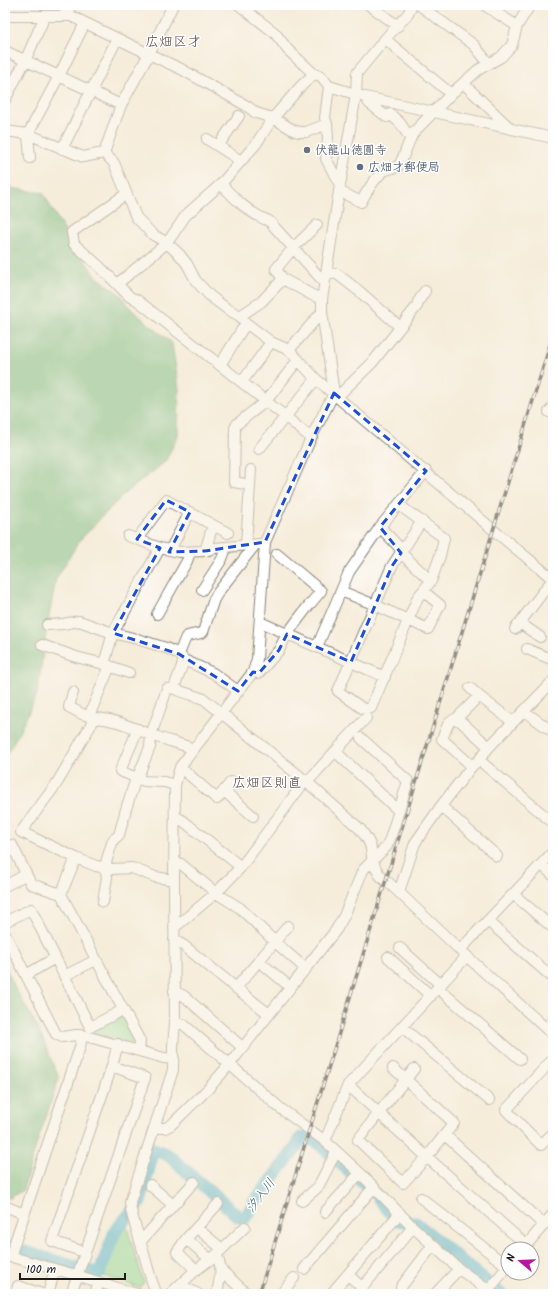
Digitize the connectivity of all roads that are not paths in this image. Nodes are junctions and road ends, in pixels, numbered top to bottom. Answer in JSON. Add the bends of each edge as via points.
{"nodes":[{"id":1,"x":72,"y":5,"type":"edge"},
{"id":2,"x":172,"y":5,"type":"edge"},
{"id":3,"x":239,"y":5,"type":"edge"},
{"id":4,"x":369,"y":5,"type":"edge"},
{"id":5,"x":412,"y":5,"type":"edge"},
{"id":6,"x":419,"y":5,"type":"edge"},
{"id":7,"x":484,"y":5,"type":"edge"},
{"id":8,"x":530,"y":5,"type":"edge"},
{"id":9,"x":5,"y":16,"type":"edge"},
{"id":10,"x":45,"y":16,"type":"junction"},
{"id":11,"x":64,"y":16,"type":"junction"},
{"id":12,"x":85,"y":23,"type":"junction"},
{"id":13,"x":398,"y":26,"type":"junction"},
{"id":14,"x":517,"y":26,"type":"junction"},
{"id":15,"x":117,"y":39,"type":"junction"},
{"id":16,"x":385,"y":40,"type":"junction"},
{"id":17,"x":5,"y":51,"type":"edge"},
{"id":18,"x":148,"y":54,"type":"junction"},
{"id":19,"x":25,"y":61,"type":"junction"},
{"id":20,"x":489,"y":64,"type":"junction"},
{"id":21,"x":314,"y":74,"type":"junction"},
{"id":22,"x":59,"y":76,"type":"junction"},
{"id":23,"x":463,"y":84,"type":"junction"},
{"id":24,"x":329,"y":86,"type":"junction"},
{"id":25,"x":91,"y":91,"type":"junction"},
{"id":26,"x":451,"y":94,"type":"junction"},
{"id":27,"x":360,"y":96,"type":"junction"},
{"id":28,"x":5,"y":100,"type":"edge"},
{"id":29,"x":122,"y":105,"type":"junction"},
{"id":30,"x":434,"y":112,"type":"junction"},
{"id":31,"x":239,"y":116,"type":"dead end"},
{"id":32,"x":273,"y":118,"type":"junction"},
{"id":33,"x":327,"y":124,"type":"junction"},
{"id":34,"x":510,"y":128,"type":"junction"},
{"id":35,"x":5,"y":132,"type":"edge"},
{"id":36,"x":28,"y":134,"type":"junction"},
{"id":37,"x":410,"y":138,"type":"junction"},
{"id":38,"x":553,"y":138,"type":"edge"},
{"id":39,"x":207,"y":139,"type":"dead end"},
{"id":40,"x":218,"y":146,"type":"junction"},
{"id":41,"x":62,"y":149,"type":"junction"},
{"id":42,"x":104,"y":153,"type":"junction"},
{"id":43,"x":30,"y":158,"type":"dead end"},
{"id":44,"x":241,"y":161,"type":"junction"},
{"id":45,"x":221,"y":184,"type":"junction"},
{"id":46,"x":339,"y":188,"type":"junction"},
{"id":47,"x":126,"y":194,"type":"junction"},
{"id":48,"x":317,"y":225,"type":"dead end"},
{"id":49,"x":167,"y":243,"type":"junction"},
{"id":50,"x":294,"y":247,"type":"junction"},
{"id":51,"x":325,"y":277,"type":"junction"},
{"id":52,"x":283,"y":279,"type":"junction"},
{"id":53,"x":117,"y":284,"type":"junction"},
{"id":54,"x":425,"y":291,"type":"dead end"},
{"id":55,"x":322,"y":299,"type":"junction"},
{"id":56,"x":322,"y":312,"type":"junction"},
{"id":57,"x":243,"y":320,"type":"junction"},
{"id":58,"x":400,"y":327,"type":"junction"},
{"id":59,"x":271,"y":342,"type":"junction"},
{"id":60,"x":289,"y":350,"type":"junction"},
{"id":61,"x":298,"y":360,"type":"junction"},
{"id":62,"x":220,"y":365,"type":"junction"},
{"id":63,"x":316,"y":379,"type":"junction"},
{"id":64,"x":242,"y":382,"type":"junction"},
{"id":65,"x":336,"y":395,"type":"junction"},
{"id":66,"x":266,"y":401,"type":"junction"},
{"id":67,"x":286,"y":417,"type":"junction"},
{"id":68,"x":311,"y":438,"type":"junction"},
{"id":69,"x":259,"y":449,"type":"dead end"},
{"id":70,"x":251,"y":470,"type":"dead end"},
{"id":71,"x":426,"y":471,"type":"junction"},
{"id":72,"x":250,"y":485,"type":"junction"},
{"id":73,"x":399,"y":505,"type":"junction"},
{"id":74,"x":190,"y":512,"type":"junction"},
{"id":75,"x":422,"y":521,"type":"junction"},
{"id":76,"x":213,"y":525,"type":"junction"},
{"id":77,"x":380,"y":527,"type":"junction"},
{"id":78,"x":228,"y":533,"type":"dead end"},
{"id":79,"x":255,"y":544,"type":"junction"},
{"id":80,"x":226,"y":548,"type":"junction"},
{"id":81,"x":165,"y":549,"type":"junction"},
{"id":82,"x":205,"y":551,"type":"junction"},
{"id":83,"x":190,"y":552,"type":"junction"},
{"id":84,"x":401,"y":553,"type":"junction"},
{"id":85,"x":276,"y":554,"type":"dead end"},
{"id":86,"x":553,"y":579,"type":"edge"},
{"id":87,"x":431,"y":581,"type":"junction"},
{"id":88,"x":219,"y":591,"type":"junction"},
{"id":89,"x":341,"y":591,"type":"junction"},
{"id":90,"x":423,"y":591,"type":"junction"},
{"id":91,"x":375,"y":605,"type":"junction"},
{"id":92,"x":157,"y":614,"type":"dead end"},
{"id":93,"x":409,"y":620,"type":"junction"},
{"id":94,"x":260,"y":622,"type":"junction"},
{"id":95,"x":47,"y":625,"type":"dead end"},
{"id":96,"x":113,"y":633,"type":"junction"},
{"id":97,"x":287,"y":634,"type":"junction"},
{"id":98,"x":540,"y":637,"type":"dead end"},
{"id":99,"x":42,"y":645,"type":"dead end"},
{"id":100,"x":317,"y":647,"type":"junction"},
{"id":101,"x":527,"y":649,"type":"dead end"},
{"id":102,"x":182,"y":657,"type":"junction"},
{"id":103,"x":553,"y":660,"type":"edge"},
{"id":104,"x":351,"y":662,"type":"junction"},
{"id":105,"x":107,"y":665,"type":"junction"},
{"id":106,"x":253,"y":672,"type":"junction"},
{"id":107,"x":129,"y":673,"type":"dead end"},
{"id":108,"x":385,"y":677,"type":"junction"},
{"id":109,"x":553,"y":681,"type":"edge"},
{"id":110,"x":174,"y":688,"type":"junction"},
{"id":111,"x":470,"y":688,"type":"dead end"},
{"id":112,"x":73,"y":692,"type":"dead end"},
{"id":113,"x":238,"y":692,"type":"junction"},
{"id":114,"x":479,"y":696,"type":"junction"},
{"id":115,"x":524,"y":711,"type":"junction"},
{"id":116,"x":221,"y":713,"type":"junction"},
{"id":117,"x":92,"y":717,"type":"junction"},
{"id":118,"x":366,"y":718,"type":"dead end"},
{"id":119,"x":457,"y":718,"type":"junction"},
{"id":120,"x":513,"y":722,"type":"junction"},
{"id":121,"x":138,"y":729,"type":"junction"},
{"id":122,"x":553,"y":732,"type":"edge"},
{"id":123,"x":151,"y":735,"type":"junction"},
{"id":124,"x":361,"y":738,"type":"dead end"},
{"id":125,"x":489,"y":747,"type":"junction"},
{"id":126,"x":194,"y":749,"type":"junction"},
{"id":127,"x":339,"y":754,"type":"dead end"},
{"id":128,"x":476,"y":763,"type":"junction"},
{"id":129,"x":180,"y":767,"type":"junction"},
{"id":130,"x":136,"y":778,"type":"junction"},
{"id":131,"x":231,"y":782,"type":"dead end"},
{"id":132,"x":306,"y":782,"type":"junction"},
{"id":133,"x":175,"y":784,"type":"junction"},
{"id":134,"x":224,"y":791,"type":"junction"},
{"id":135,"x":441,"y":806,"type":"junction"},
{"id":136,"x":399,"y":811,"type":"junction"},
{"id":137,"x":175,"y":816,"type":"junction"},
{"id":138,"x":253,"y":816,"type":"dead end"},
{"id":139,"x":553,"y":823,"type":"edge"},
{"id":140,"x":5,"y":848,"type":"edge"},
{"id":141,"x":553,"y":852,"type":"edge"},
{"id":142,"x":497,"y":856,"type":"dead end"},
{"id":143,"x":76,"y":858,"type":"junction"},
{"id":144,"x":372,"y":860,"type":"junction"},
{"id":145,"x":175,"y":862,"type":"junction"},
{"id":146,"x":542,"y":865,"type":"junction"},
{"id":147,"x":241,"y":866,"type":"junction"},
{"id":148,"x":105,"y":868,"type":"junction"},
{"id":149,"x":25,"y":875,"type":"junction"},
{"id":150,"x":553,"y":875,"type":"edge"},
{"id":151,"x":174,"y":880,"type":"junction"},
{"id":152,"x":5,"y":886,"type":"edge"},
{"id":153,"x":399,"y":892,"type":"junction"},
{"id":154,"x":216,"y":893,"type":"junction"},
{"id":155,"x":61,"y":894,"type":"junction"},
{"id":156,"x":513,"y":894,"type":"junction"},
{"id":157,"x":103,"y":902,"type":"dead end"},
{"id":158,"x":488,"y":921,"type":"junction"},
{"id":159,"x":5,"y":922,"type":"edge"},
{"id":160,"x":288,"y":926,"type":"dead end"},
{"id":161,"x":174,"y":928,"type":"junction"},
{"id":162,"x":553,"y":928,"type":"edge"},
{"id":163,"x":5,"y":934,"type":"edge"},
{"id":164,"x":174,"y":940,"type":"junction"},
{"id":165,"x":275,"y":942,"type":"junction"},
{"id":166,"x":400,"y":948,"type":"dead end"},
{"id":167,"x":464,"y":953,"type":"junction"},
{"id":168,"x":388,"y":956,"type":"dead end"},
{"id":169,"x":56,"y":958,"type":"junction"},
{"id":170,"x":96,"y":960,"type":"junction"},
{"id":171,"x":259,"y":961,"type":"junction"},
{"id":172,"x":306,"y":969,"type":"junction"},
{"id":173,"x":26,"y":976,"type":"junction"},
{"id":174,"x":64,"y":976,"type":"junction"},
{"id":175,"x":553,"y":978,"type":"edge"},
{"id":176,"x":290,"y":987,"type":"junction"},
{"id":177,"x":440,"y":987,"type":"junction"},
{"id":178,"x":236,"y":988,"type":"junction"},
{"id":179,"x":174,"y":991,"type":"junction"},
{"id":180,"x":431,"y":996,"type":"junction"},
{"id":181,"x":123,"y":1010,"type":"junction"},
{"id":182,"x":269,"y":1014,"type":"junction"},
{"id":183,"x":553,"y":1020,"type":"edge"},
{"id":184,"x":175,"y":1022,"type":"junction"},
{"id":185,"x":402,"y":1027,"type":"junction"},
{"id":186,"x":550,"y":1032,"type":"edge"},
{"id":187,"x":82,"y":1035,"type":"junction"},
{"id":188,"x":118,"y":1044,"type":"junction"},
{"id":189,"x":242,"y":1047,"type":"junction"},
{"id":190,"x":139,"y":1051,"type":"junction"},
{"id":191,"x":174,"y":1059,"type":"junction"},
{"id":192,"x":520,"y":1059,"type":"dead end"},
{"id":193,"x":553,"y":1059,"type":"edge"},
{"id":194,"x":229,"y":1065,"type":"junction"},
{"id":195,"x":112,"y":1066,"type":"junction"},
{"id":196,"x":393,"y":1068,"type":"dead end"},
{"id":197,"x":414,"y":1069,"type":"dead end"},
{"id":198,"x":406,"y":1080,"type":"junction"},
{"id":199,"x":348,"y":1085,"type":"junction"},
{"id":200,"x":489,"y":1100,"type":"dead end"},
{"id":201,"x":378,"y":1112,"type":"junction"},
{"id":202,"x":154,"y":1128,"type":"junction"},
{"id":203,"x":553,"y":1133,"type":"edge"},
{"id":204,"x":445,"y":1135,"type":"junction"},
{"id":205,"x":325,"y":1141,"type":"junction"},
{"id":206,"x":333,"y":1156,"type":"junction"},
{"id":207,"x":427,"y":1157,"type":"junction"},
{"id":208,"x":357,"y":1176,"type":"junction"},
{"id":209,"x":194,"y":1182,"type":"dead end"},
{"id":210,"x":150,"y":1185,"type":"dead end"},
{"id":211,"x":373,"y":1189,"type":"junction"},
{"id":212,"x":421,"y":1198,"type":"dead end"},
{"id":213,"x":302,"y":1202,"type":"dead end"},
{"id":214,"x":218,"y":1204,"type":"dead end"},
{"id":215,"x":173,"y":1205,"type":"junction"},
{"id":216,"x":5,"y":1206,"type":"edge"},
{"id":217,"x":325,"y":1212,"type":"dead end"},
{"id":218,"x":24,"y":1214,"type":"junction"},
{"id":219,"x":553,"y":1214,"type":"edge"},
{"id":220,"x":400,"y":1217,"type":"junction"},
{"id":221,"x":543,"y":1224,"type":"junction"},
{"id":222,"x":245,"y":1227,"type":"dead end"},
{"id":223,"x":413,"y":1227,"type":"junction"},
{"id":224,"x":197,"y":1228,"type":"junction"},
{"id":225,"x":186,"y":1239,"type":"junction"},
{"id":226,"x":140,"y":1241,"type":"junction"},
{"id":227,"x":518,"y":1241,"type":"edge"},
{"id":228,"x":529,"y":1241,"type":"edge"},
{"id":229,"x":433,"y":1245,"type":"junction"},
{"id":230,"x":84,"y":1252,"type":"junction"},
{"id":231,"x":216,"y":1255,"type":"junction"},
{"id":232,"x":8,"y":1256,"type":"edge"},
{"id":233,"x":500,"y":1261,"type":"edge"},
{"id":234,"x":56,"y":1269,"type":"junction"},
{"id":235,"x":304,"y":1269,"type":"dead end"},
{"id":236,"x":459,"y":1269,"type":"junction"},
{"id":237,"x":196,"y":1270,"type":"junction"},
{"id":238,"x":221,"y":1270,"type":"junction"},
{"id":239,"x":76,"y":1275,"type":"junction"},
{"id":240,"x":348,"y":1275,"type":"junction"},
{"id":241,"x":500,"y":1276,"type":"edge"},
{"id":242,"x":294,"y":1278,"type":"dead end"},
{"id":243,"x":99,"y":1282,"type":"junction"},
{"id":244,"x":180,"y":1285,"type":"junction"},
{"id":245,"x":401,"y":1287,"type":"dead end"},
{"id":246,"x":360,"y":1291,"type":"edge"},
{"id":247,"x":489,"y":1293,"type":"edge"},
{"id":248,"x":16,"y":1294,"type":"edge"},
{"id":249,"x":42,"y":1294,"type":"edge"},
{"id":250,"x":48,"y":1294,"type":"edge"},
{"id":251,"x":71,"y":1294,"type":"edge"},
{"id":252,"x":95,"y":1294,"type":"edge"},
{"id":253,"x":137,"y":1294,"type":"edge"},
{"id":254,"x":157,"y":1294,"type":"edge"},
{"id":255,"x":170,"y":1294,"type":"edge"},
{"id":256,"x":198,"y":1294,"type":"edge"},
{"id":257,"x":217,"y":1294,"type":"edge"},
{"id":258,"x":247,"y":1294,"type":"edge"},
{"id":259,"x":288,"y":1294,"type":"edge"},
{"id":260,"x":331,"y":1294,"type":"edge"},
{"id":261,"x":435,"y":1294,"type":"edge"}],
"edges":[{"from":1,"to":11,"type":"street"},
{"from":2,"to":18,"type":"street"},
{"from":3,"to":21,"type":"street","via":[[275,33],[288,50]]},
{"from":4,"to":13,"type":"street"},
{"from":5,"to":13,"type":"street"},
{"from":6,"to":20,"type":"street","via":[[474,45]]},
{"from":7,"to":14,"type":"street"},
{"from":8,"to":14,"type":"street"},
{"from":9,"to":10,"type":"street"},
{"from":10,"to":11,"type":"street"},
{"from":10,"to":19,"type":"street"},
{"from":11,"to":12,"type":"street","via":[[71,16]]},
{"from":12,"to":15,"type":"street"},
{"from":12,"to":22,"type":"street"},
{"from":13,"to":16,"type":"street"},
{"from":14,"to":20,"type":"street","via":[[512,45],[501,58]]},
{"from":15,"to":18,"type":"street"},
{"from":15,"to":25,"type":"street"},
{"from":16,"to":26,"type":"street"},
{"from":16,"to":27,"type":"street","via":[[357,73]]},
{"from":17,"to":19,"type":"street"},
{"from":18,"to":29,"type":"street"},
{"from":18,"to":32,"type":"street","via":[[206,83],[256,113]]},
{"from":19,"to":22,"type":"street"},
{"from":19,"to":28,"type":"street"},
{"from":20,"to":23,"type":"street"},
{"from":21,"to":24,"type":"street","via":[[321,76]]},
{"from":21,"to":32,"type":"street"},
{"from":22,"to":25,"type":"street"},
{"from":22,"to":36,"type":"street"},
{"from":23,"to":26,"type":"street"},
{"from":23,"to":34,"type":"street"},
{"from":24,"to":27,"type":"street"},
{"from":24,"to":33,"type":"street","via":[[325,118]]},
{"from":25,"to":29,"type":"street"},
{"from":25,"to":41,"type":"street"},
{"from":26,"to":30,"type":"street"},
{"from":27,"to":30,"type":"street"},
{"from":27,"to":37,"type":"street","via":[[386,117],[390,114]]},
{"from":27,"to":46,"type":"street"},
{"from":29,"to":42,"type":"street"},
{"from":30,"to":34,"type":"street"},
{"from":30,"to":37,"type":"street"},
{"from":31,"to":40,"type":"street"},
{"from":32,"to":33,"type":"street","via":[[300,132]]},
{"from":32,"to":44,"type":"street"},
{"from":33,"to":46,"type":"street","via":[[326,159]]},
{"from":34,"to":38,"type":"street"},
{"from":35,"to":36,"type":"street"},
{"from":36,"to":41,"type":"street"},
{"from":36,"to":43,"type":"street"},
{"from":37,"to":46,"type":"street","via":[[399,165],[382,173],[361,202]]},
{"from":39,"to":40,"type":"street"},
{"from":40,"to":44,"type":"street"},
{"from":41,"to":42,"type":"street","via":[[83,157]]},
{"from":42,"to":47,"type":"street","via":[[114,163]]},
{"from":44,"to":45,"type":"street"},
{"from":45,"to":49,"type":"street","via":[[186,215]]},
{"from":45,"to":50,"type":"street","via":[[235,199],[260,217],[269,220]]},
{"from":46,"to":51,"type":"street"},
{"from":47,"to":49,"type":"street","via":[[136,217],[152,234]]},
{"from":47,"to":53,"type":"street","via":[[72,232],[74,244]]},
{"from":48,"to":50,"type":"street"},
{"from":49,"to":53,"type":"street"},
{"from":49,"to":57,"type":"street","via":[[180,254],[196,281],[210,296]]},
{"from":50,"to":51,"type":"street"},
{"from":50,"to":52,"type":"street","via":[[276,269]]},
{"from":51,"to":55,"type":"street"},
{"from":51,"to":58,"type":"street","via":[[336,274]]},
{"from":52,"to":55,"type":"street"},
{"from":52,"to":57,"type":"street"},
{"from":53,"to":62,"type":"street","via":[[130,297]]},
{"from":54,"to":58,"type":"street"},
{"from":55,"to":56,"type":"street"},
{"from":56,"to":60,"type":"street"},
{"from":56,"to":65,"type":"street"},
{"from":57,"to":59,"type":"street"},
{"from":57,"to":62,"type":"street"},
{"from":58,"to":65,"type":"street","via":[[372,363]]},
{"from":59,"to":60,"type":"street"},
{"from":59,"to":64,"type":"street"},
{"from":60,"to":61,"type":"street"},
{"from":61,"to":63,"type":"street"},
{"from":61,"to":66,"type":"street"},
{"from":62,"to":64,"type":"street"},
{"from":63,"to":65,"type":"street"},
{"from":63,"to":67,"type":"street"},
{"from":64,"to":66,"type":"street"},
{"from":65,"to":68,"type":"street"},
{"from":65,"to":71,"type":"street"},
{"from":66,"to":67,"type":"street"},
{"from":66,"to":72,"type":"street","via":[[235,428],[234,482]]},
{"from":67,"to":68,"type":"street"},
{"from":67,"to":69,"type":"street"},
{"from":68,"to":79,"type":"street"},
{"from":70,"to":72,"type":"street"},
{"from":71,"to":73,"type":"street"},
{"from":71,"to":86,"type":"street"},
{"from":72,"to":79,"type":"street"},
{"from":73,"to":75,"type":"street"},
{"from":73,"to":77,"type":"street"},
{"from":74,"to":76,"type":"street"},
{"from":74,"to":81,"type":"street"},
{"from":74,"to":81,"type":"street","via":[[166,500],[132,538]]},
{"from":75,"to":84,"type":"street"},
{"from":75,"to":87,"type":"street","via":[[444,538]]},
{"from":76,"to":78,"type":"street"},
{"from":76,"to":82,"type":"street"},
{"from":77,"to":84,"type":"street","via":[[399,547]]},
{"from":77,"to":89,"type":"street","via":[[349,572]]},
{"from":79,"to":80,"type":"street"},
{"from":79,"to":88,"type":"street"},
{"from":79,"to":94,"type":"street"},
{"from":80,"to":82,"type":"street"},
{"from":80,"to":88,"type":"street","via":[[222,559],[204,586]]},
{"from":81,"to":83,"type":"street"},
{"from":81,"to":96,"type":"street"},
{"from":82,"to":83,"type":"street"},
{"from":83,"to":92,"type":"street"},
{"from":84,"to":87,"type":"street"},
{"from":84,"to":91,"type":"street","via":[[392,566]]},
{"from":85,"to":97,"type":"street","via":[[321,591]]},
{"from":86,"to":98,"type":"street","via":[[518,626]]},
{"from":87,"to":90,"type":"street"},
{"from":88,"to":102,"type":"street","via":[[203,632],[187,636]]},
{"from":89,"to":91,"type":"street"},
{"from":89,"to":100,"type":"street"},
{"from":90,"to":93,"type":"street"},
{"from":90,"to":93,"type":"street","via":[[440,605],[428,629]]},
{"from":91,"to":93,"type":"street"},
{"from":91,"to":104,"type":"street"},
{"from":93,"to":108,"type":"street"},
{"from":94,"to":97,"type":"street"},
{"from":94,"to":106,"type":"street","via":[[257,659]]},
{"from":95,"to":96,"type":"street","via":[[79,621]]},
{"from":96,"to":102,"type":"street","via":[[137,639]]},
{"from":96,"to":105,"type":"street"},
{"from":97,"to":100,"type":"street"},
{"from":97,"to":106,"type":"street","via":[[280,650],[259,673]]},
{"from":99,"to":105,"type":"street"},
{"from":100,"to":104,"type":"street"},
{"from":101,"to":103,"type":"street"},
{"from":102,"to":110,"type":"street"},
{"from":102,"to":113,"type":"street","via":[[213,673]]},
{"from":104,"to":108,"type":"street"},
{"from":104,"to":108,"type":"street","via":[[338,691],[362,708],[371,708]]},
{"from":105,"to":107,"type":"street"},
{"from":105,"to":117,"type":"street"},
{"from":106,"to":113,"type":"street"},
{"from":109,"to":115,"type":"street"},
{"from":110,"to":116,"type":"street","via":[[204,699]]},
{"from":110,"to":123,"type":"street","via":[[167,689]]},
{"from":111,"to":114,"type":"street"},
{"from":112,"to":117,"type":"street","via":[[69,707]]},
{"from":113,"to":116,"type":"street"},
{"from":114,"to":119,"type":"street"},
{"from":114,"to":120,"type":"street"},
{"from":115,"to":120,"type":"street"},
{"from":115,"to":122,"type":"street"},
{"from":116,"to":126,"type":"street"},
{"from":116,"to":132,"type":"street"},
{"from":117,"to":121,"type":"street","via":[[116,721]]},
{"from":117,"to":143,"type":"street","via":[[56,783],[21,832]]},
{"from":118,"to":132,"type":"street"},
{"from":119,"to":125,"type":"street"},
{"from":119,"to":128,"type":"street","via":[[449,722],[442,739]]},
{"from":120,"to":125,"type":"street"},
{"from":121,"to":123,"type":"street"},
{"from":121,"to":130,"type":"street","via":[[120,771]]},
{"from":123,"to":126,"type":"street"},
{"from":123,"to":130,"type":"street","via":[[150,747]]},
{"from":124,"to":136,"type":"street","via":[[408,781]]},
{"from":125,"to":128,"type":"street"},
{"from":126,"to":129,"type":"street"},
{"from":127,"to":136,"type":"street"},
{"from":128,"to":135,"type":"street"},
{"from":128,"to":139,"type":"street"},
{"from":129,"to":133,"type":"street"},
{"from":129,"to":134,"type":"street","via":[[217,799]]},
{"from":130,"to":133,"type":"street"},
{"from":130,"to":148,"type":"street","via":[[120,835],[113,840]]},
{"from":131,"to":134,"type":"street"},
{"from":132,"to":144,"type":"street","via":[[367,837]]},
{"from":132,"to":147,"type":"street"},
{"from":133,"to":137,"type":"street"},
{"from":134,"to":138,"type":"street"},
{"from":135,"to":142,"type":"street"},
{"from":135,"to":153,"type":"street","via":[[414,843]]},
{"from":136,"to":144,"type":"street","via":[[387,846]]},
{"from":137,"to":145,"type":"street"},
{"from":137,"to":147,"type":"street"},
{"from":140,"to":149,"type":"street","via":[[12,845]]},
{"from":141,"to":146,"type":"street"},
{"from":143,"to":148,"type":"street"},
{"from":143,"to":155,"type":"street"},
{"from":144,"to":153,"type":"street","via":[[380,876]]},
{"from":144,"to":172,"type":"street","via":[[363,870],[336,930]]},
{"from":145,"to":151,"type":"street"},
{"from":145,"to":154,"type":"street"},
{"from":146,"to":150,"type":"street"},
{"from":146,"to":156,"type":"street"},
{"from":147,"to":154,"type":"street"},
{"from":148,"to":151,"type":"street","via":[[132,868],[155,877]]},
{"from":148,"to":157,"type":"street"},
{"from":149,"to":152,"type":"street"},
{"from":149,"to":155,"type":"street","via":[[31,884]]},
{"from":151,"to":161,"type":"street"},
{"from":153,"to":167,"type":"street"},
{"from":154,"to":161,"type":"street"},
{"from":154,"to":165,"type":"street","via":[[240,908]]},
{"from":155,"to":170,"type":"street"},
{"from":156,"to":158,"type":"street"},
{"from":156,"to":162,"type":"street"},
{"from":158,"to":167,"type":"street"},
{"from":158,"to":175,"type":"street"},
{"from":159,"to":169,"type":"street","via":[[31,909]]},
{"from":160,"to":165,"type":"street"},
{"from":161,"to":164,"type":"street"},
{"from":163,"to":173,"type":"street"},
{"from":164,"to":178,"type":"street"},
{"from":164,"to":179,"type":"street"},
{"from":165,"to":171,"type":"street"},
{"from":165,"to":172,"type":"street"},
{"from":166,"to":177,"type":"street"},
{"from":167,"to":177,"type":"street"},
{"from":167,"to":186,"type":"street"},
{"from":168,"to":180,"type":"street"},
{"from":169,"to":173,"type":"street"},
{"from":169,"to":174,"type":"street"},
{"from":170,"to":174,"type":"street"},
{"from":170,"to":181,"type":"street"},
{"from":171,"to":176,"type":"street"},
{"from":171,"to":178,"type":"street"},
{"from":172,"to":176,"type":"street"},
{"from":173,"to":187,"type":"street","via":[[56,1034],[62,1037]]},
{"from":174,"to":181,"type":"street","via":[[90,1026]]},
{"from":176,"to":182,"type":"street"},
{"from":177,"to":180,"type":"street"},
{"from":177,"to":192,"type":"street"},
{"from":178,"to":182,"type":"street"},
{"from":179,"to":184,"type":"street"},
{"from":179,"to":189,"type":"street","via":[[184,996]]},
{"from":180,"to":185,"type":"street"},
{"from":181,"to":190,"type":"street","via":[[140,1041]]},
{"from":182,"to":189,"type":"street"},
{"from":183,"to":186,"type":"street"},
{"from":184,"to":191,"type":"street"},
{"from":184,"to":194,"type":"street","via":[[183,1024]]},
{"from":185,"to":199,"type":"street"},
{"from":185,"to":200,"type":"street"},
{"from":187,"to":188,"type":"street"},
{"from":187,"to":218,"type":"street"},
{"from":188,"to":190,"type":"street"},
{"from":188,"to":195,"type":"street"},
{"from":189,"to":194,"type":"street"},
{"from":190,"to":191,"type":"street"},
{"from":191,"to":202,"type":"street","via":[[173,1070]]},
{"from":193,"to":203,"type":"street","via":[[506,1110],[541,1145]]},
{"from":194,"to":202,"type":"street","via":[[171,1125]]},
{"from":194,"to":205,"type":"street","via":[[280,1108]]},
{"from":195,"to":230,"type":"street","via":[[52,1241]]},
{"from":195,"to":230,"type":"street","via":[[145,1078]]},
{"from":196,"to":198,"type":"street"},
{"from":197,"to":198,"type":"street"},
{"from":198,"to":201,"type":"street"},
{"from":198,"to":204,"type":"street","via":[[454,1123]]},
{"from":199,"to":201,"type":"street"},
{"from":199,"to":205,"type":"street"},
{"from":201,"to":207,"type":"street"},
{"from":201,"to":207,"type":"street","via":[[358,1140],[403,1183]]},
{"from":202,"to":226,"type":"street","via":[[130,1202]]},
{"from":204,"to":207,"type":"street"},
{"from":204,"to":221,"type":"street"},
{"from":205,"to":206,"type":"street"},
{"from":206,"to":208,"type":"street"},
{"from":206,"to":213,"type":"street","via":[[318,1187]]},
{"from":207,"to":227,"type":"street"},
{"from":208,"to":211,"type":"street"},
{"from":208,"to":217,"type":"street"},
{"from":209,"to":215,"type":"street"},
{"from":210,"to":215,"type":"street"},
{"from":211,"to":220,"type":"street"},
{"from":211,"to":235,"type":"street"},
{"from":212,"to":233,"type":"street"},
{"from":214,"to":224,"type":"street"},
{"from":215,"to":226,"type":"street"},
{"from":216,"to":218,"type":"street"},
{"from":218,"to":232,"type":"street"},
{"from":219,"to":221,"type":"street"},
{"from":220,"to":223,"type":"street"},
{"from":220,"to":240,"type":"street"},
{"from":221,"to":228,"type":"street"},
{"from":222,"to":231,"type":"street"},
{"from":223,"to":229,"type":"street"},
{"from":223,"to":246,"type":"street"},
{"from":224,"to":225,"type":"street"},
{"from":224,"to":231,"type":"street"},
{"from":225,"to":231,"type":"street"},
{"from":225,"to":237,"type":"street","via":[[177,1252]]},
{"from":226,"to":254,"type":"street"},
{"from":229,"to":236,"type":"street"},
{"from":229,"to":245,"type":"street"},
{"from":230,"to":239,"type":"street"},
{"from":231,"to":237,"type":"street"},
{"from":231,"to":238,"type":"street"},
{"from":232,"to":234,"type":"street"},
{"from":234,"to":239,"type":"street"},
{"from":234,"to":250,"type":"street"},
{"from":236,"to":247,"type":"street"},
{"from":236,"to":261,"type":"street"},
{"from":237,"to":244,"type":"street"},
{"from":238,"to":257,"type":"street"},
{"from":238,"to":258,"type":"street"},
{"from":239,"to":243,"type":"street"},
{"from":239,"to":251,"type":"street"},
{"from":240,"to":246,"type":"street"},
{"from":240,"to":260,"type":"street"},
{"from":241,"to":247,"type":"street"},
{"from":242,"to":259,"type":"street","via":[[284,1290]]},
{"from":243,"to":252,"type":"street"},
{"from":243,"to":253,"type":"street"},
{"from":244,"to":255,"type":"street"},
{"from":244,"to":256,"type":"street"},
{"from":248,"to":249,"type":"street","via":[[18,1286]]}]}
